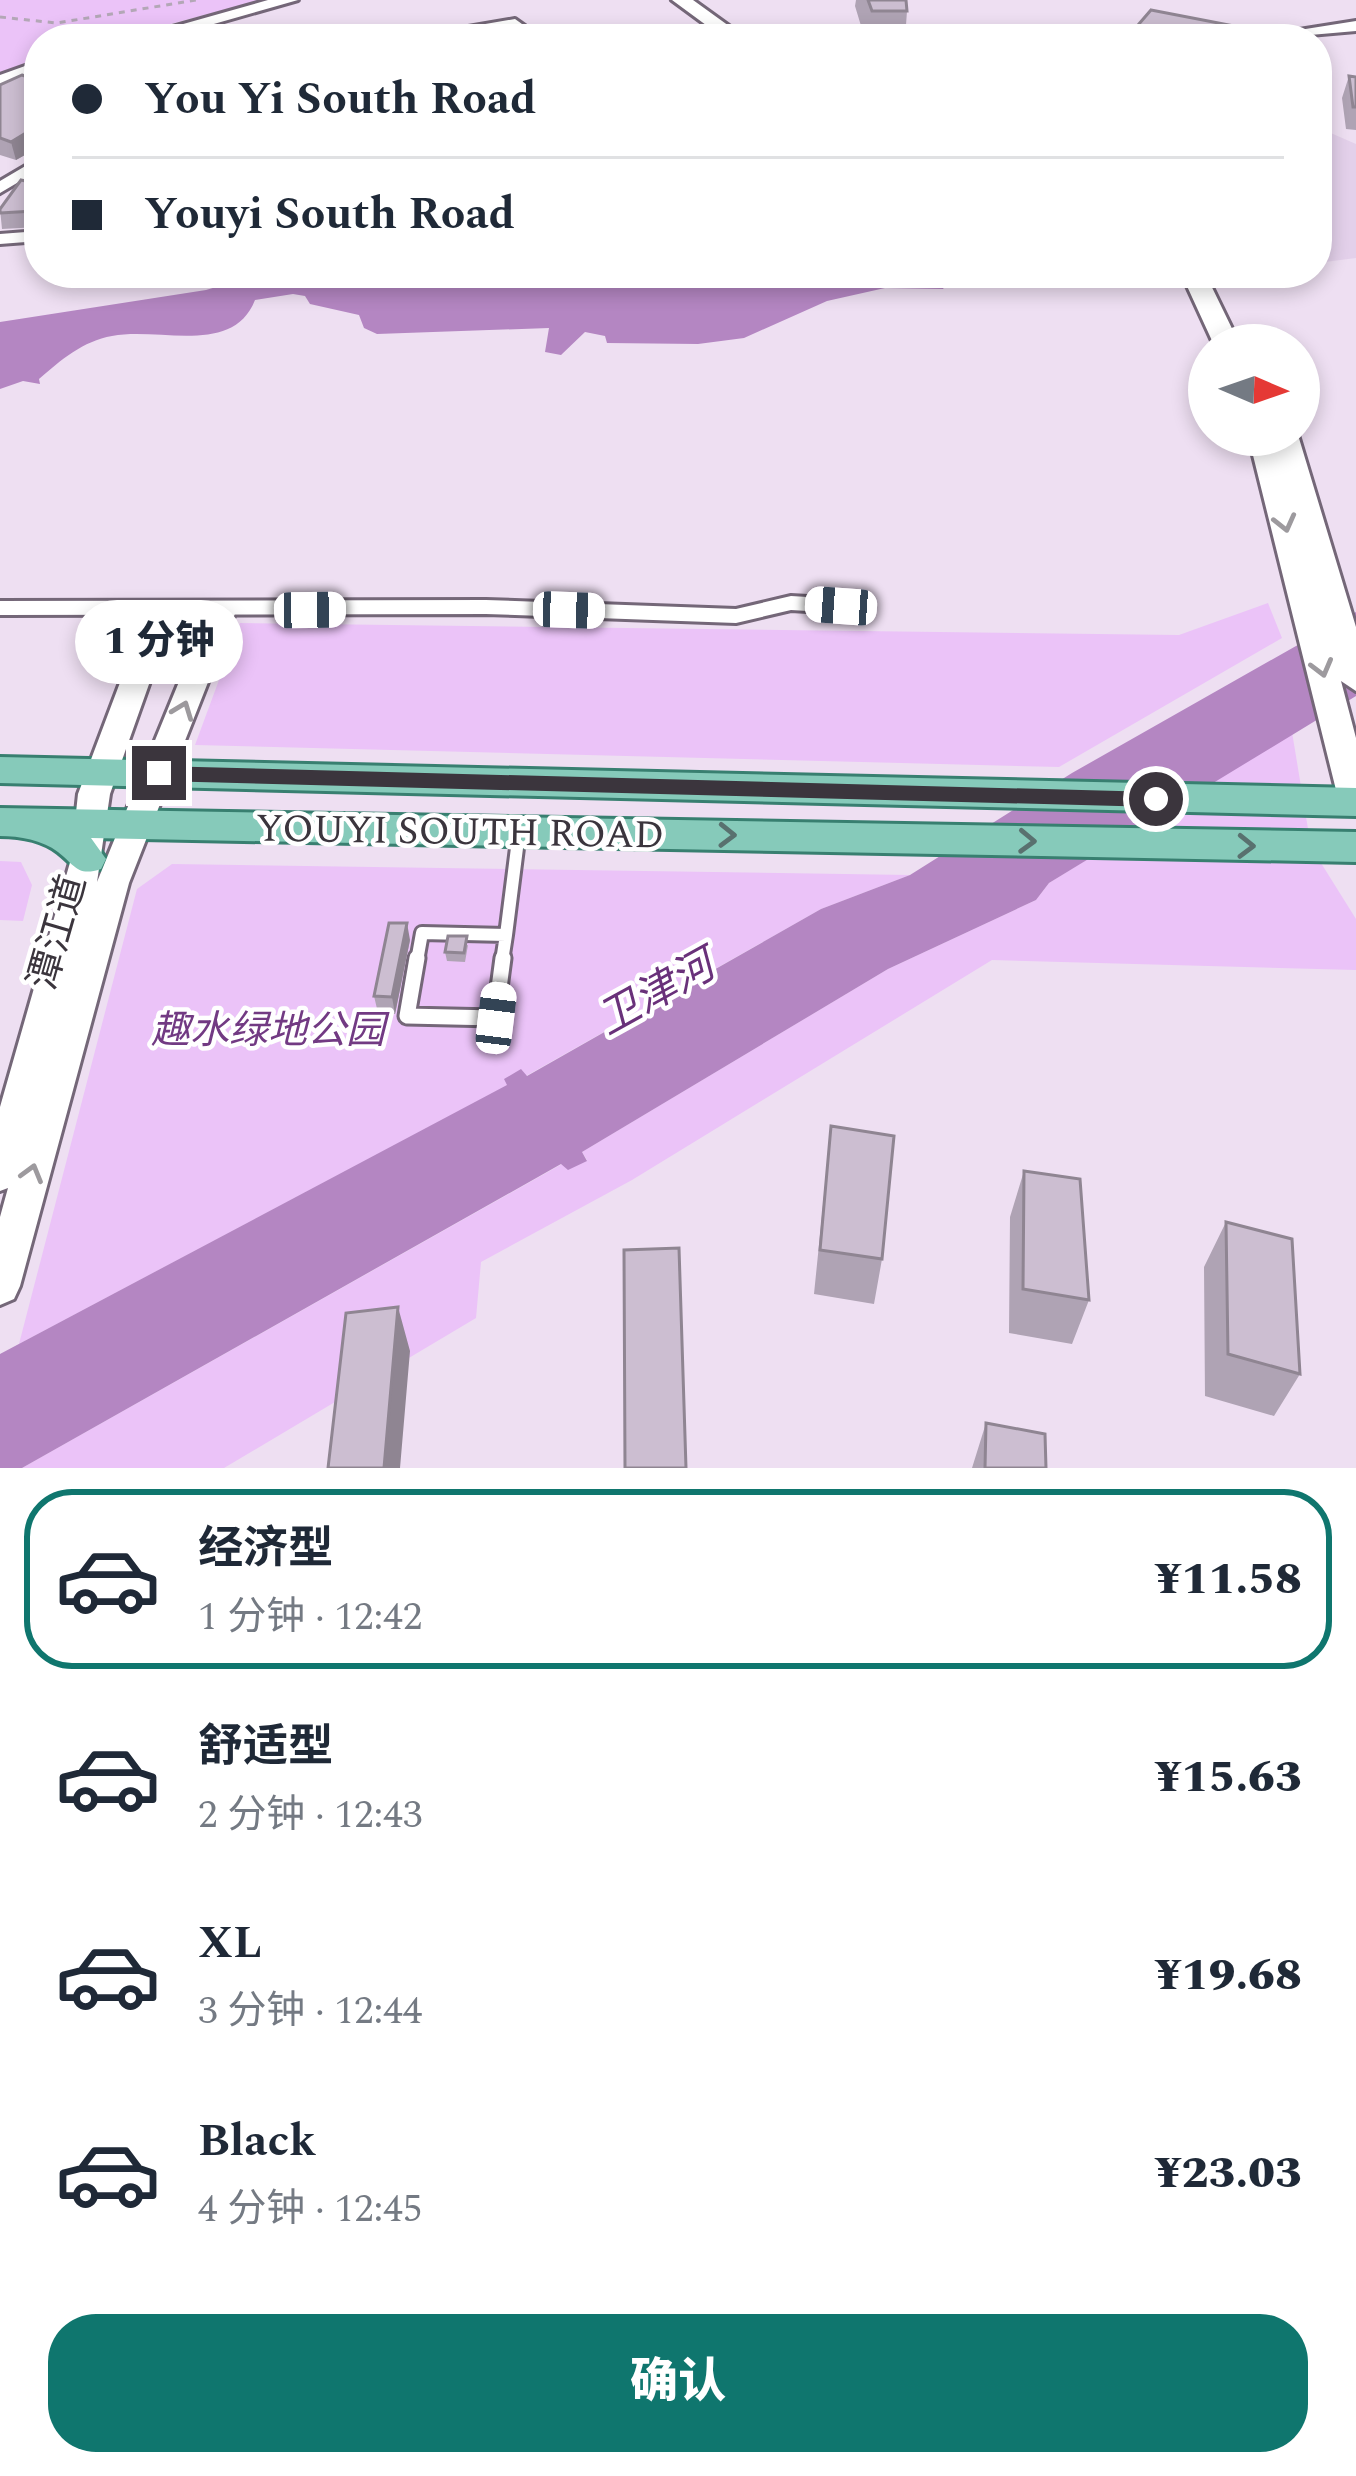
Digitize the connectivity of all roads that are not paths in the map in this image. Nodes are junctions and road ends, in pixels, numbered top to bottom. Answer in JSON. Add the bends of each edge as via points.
{"nodes":[{"id":1,"x":275,"y":0,"type":"edge"},
{"id":2,"x":289,"y":0,"type":"edge"},
{"id":3,"x":662,"y":0,"type":"edge"},
{"id":4,"x":681,"y":0,"type":"edge"},
{"id":5,"x":183,"y":24,"type":"edge"},
{"id":6,"x":197,"y":24,"type":"edge"},
{"id":7,"x":689,"y":24,"type":"edge"},
{"id":8,"x":716,"y":24,"type":"edge"},
{"id":9,"x":1200,"y":288,"type":"edge"},
{"id":10,"x":1222,"y":288,"type":"edge"},
{"id":11,"x":1217,"y":324,"type":"edge"},
{"id":12,"x":1238,"y":324,"type":"edge"},
{"id":13,"x":1268,"y":456,"type":"edge"},
{"id":14,"x":1289,"y":456,"type":"edge"},
{"id":15,"x":841,"y":606,"type":"dead end"},
{"id":16,"x":1321,"y":606,"type":"junction"},
{"id":17,"x":0,"y":608,"type":"edge"},
{"id":18,"x":161,"y":611,"type":"junction"},
{"id":19,"x":222,"y":611,"type":"junction"},
{"id":20,"x":1356,"y":680,"type":"edge"},
{"id":21,"x":1337,"y":725,"type":"junction"},
{"id":22,"x":1356,"y":764,"type":"edge"},
{"id":23,"x":0,"y":770,"type":"edge"},
{"id":24,"x":159,"y":773,"type":"junction"},
{"id":25,"x":1356,"y":802,"type":"edge"},
{"id":26,"x":11,"y":822,"type":"edge"},
{"id":27,"x":107,"y":822,"type":"junction"},
{"id":28,"x":520,"y":831,"type":"junction"},
{"id":29,"x":1356,"y":847,"type":"edge"},
{"id":30,"x":506,"y":935,"type":"junction"},
{"id":31,"x":0,"y":1174,"type":"edge"},
{"id":32,"x":0,"y":1286,"type":"edge"}],
"edges":[{"from":1,"to":5,"type":"main road"},
{"from":2,"to":6,"type":"main road"},
{"from":3,"to":7,"type":"main road"},
{"from":4,"to":8,"type":"main road"},
{"from":9,"to":11,"type":"main road"},
{"from":10,"to":12,"type":"main road"},
{"from":13,"to":16,"type":"main road","one_way":true},
{"from":14,"to":16,"type":"main road"},
{"from":15,"to":19,"type":"street","via":[[790,603],[736,616],[486,607]]},
{"from":16,"to":20,"type":"main road"},
{"from":16,"to":21,"type":"main road","one_way":true},
{"from":17,"to":18,"type":"street"},
{"from":18,"to":19,"type":"street"},
{"from":18,"to":27,"type":"street"},
{"from":24,"to":19,"type":"street","name":"潭江道","one_way":true},
{"from":21,"to":22,"type":"main road"},
{"from":21,"to":25,"type":"main road"},
{"from":23,"to":27,"type":"main road","name":"YOUYI SOUTH ROAD","via":[[44,771]]},
{"from":24,"to":25,"type":"main road","name":"YOUYI SOUTH ROAD"},
{"from":24,"to":27,"type":"main road","name":"YOUYI SOUTH ROAD"},
{"from":24,"to":27,"type":"street","name":"潭江道"},
{"from":26,"to":27,"type":"main road","via":[[60,835]]},
{"from":27,"to":28,"type":"main road","name":"YOUYI SOUTH ROAD"},
{"from":27,"to":31,"type":"street"},
{"from":32,"to":27,"type":"street","name":"潭江道","one_way":true},
{"from":28,"to":29,"type":"main road","name":"YOUYI SOUTH ROAD","one_way":true},
{"from":28,"to":30,"type":"lane"},
{"from":30,"to":30,"type":"lane","via":[[496,1018],[407,1016],[422,933]]}]}
